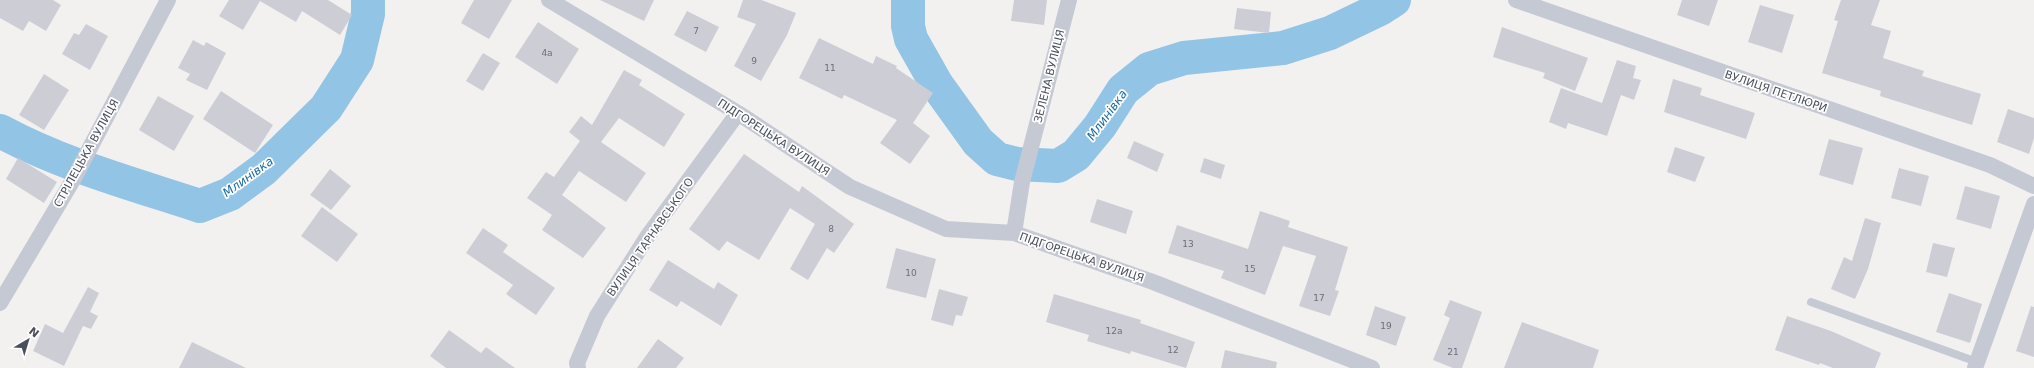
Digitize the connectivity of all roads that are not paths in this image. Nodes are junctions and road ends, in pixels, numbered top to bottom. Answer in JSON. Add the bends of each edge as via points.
{"nodes":[{"id":1,"x":168,"y":0,"type":"edge"},
{"id":2,"x":549,"y":0,"type":"edge"},
{"id":3,"x":1068,"y":0,"type":"edge"},
{"id":4,"x":1516,"y":0,"type":"edge"},
{"id":5,"x":738,"y":113,"type":"junction"},
{"id":6,"x":2034,"y":186,"type":"edge"},
{"id":7,"x":2034,"y":204,"type":"edge"},
{"id":8,"x":1014,"y":233,"type":"junction"},
{"id":9,"x":1811,"y":302,"type":"dead end"},
{"id":10,"x":0,"y":303,"type":"edge"},
{"id":11,"x":1976,"y":365,"type":"edge"},
{"id":12,"x":578,"y":368,"type":"edge"},
{"id":13,"x":1372,"y":368,"type":"edge"}],
"edges":[{"from":1,"to":10,"type":"street","name":"СТРІЛЕЦЬКА ВУЛИЦЯ","via":[[73,180]]},
{"from":2,"to":5,"type":"street","name":"ПІДГОРЕЦЬКА ВУЛИЦЯ"},
{"from":3,"to":8,"type":"street","name":"ЗЕЛЕНА ВУЛИЦЯ","via":[[1022,182]]},
{"from":4,"to":6,"type":"street","name":"ВУЛИЦЯ ПЕТЛЮРИ","via":[[1990,165]]},
{"from":5,"to":8,"type":"street","name":"ПІДГОРЕЦЬКА ВУЛИЦЯ","via":[[850,187],[946,229]]},
{"from":5,"to":12,"type":"street","name":"ВУЛИЦЯ ТАРНАВСЬКОГО","via":[[648,237],[596,316],[577,363]]},
{"from":7,"to":11,"type":"street"},
{"from":8,"to":13,"type":"street","name":"ПІДГОРЕЦЬКА ВУЛИЦЯ","via":[[1153,282]]},
{"from":9,"to":11,"type":"lane"}]}
